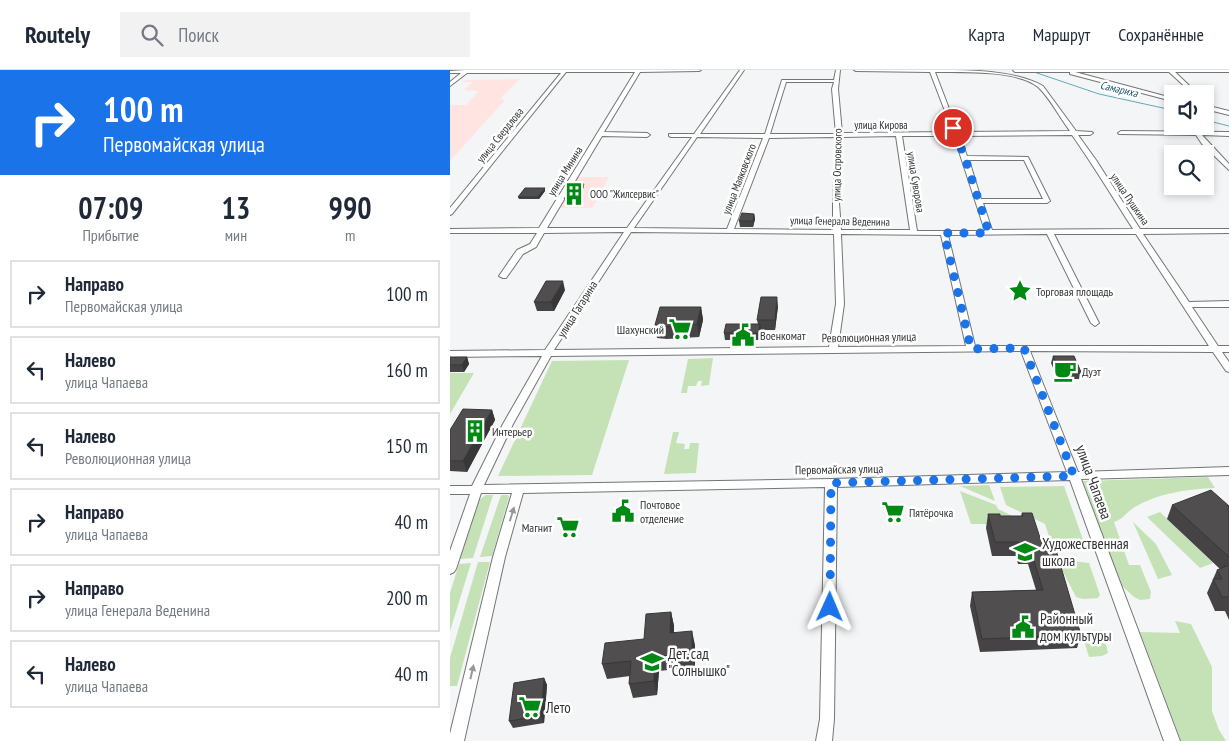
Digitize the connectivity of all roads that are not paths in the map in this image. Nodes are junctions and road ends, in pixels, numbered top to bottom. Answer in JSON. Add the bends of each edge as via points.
{"nodes":[{"id":1,"x":566,"y":70,"type":"edge"},
{"id":2,"x":608,"y":70,"type":"edge"},
{"id":3,"x":699,"y":70,"type":"edge"},
{"id":4,"x":742,"y":70,"type":"edge"},
{"id":5,"x":838,"y":70,"type":"edge"},
{"id":6,"x":856,"y":70,"type":"edge"},
{"id":7,"x":882,"y":70,"type":"edge"},
{"id":8,"x":932,"y":70,"type":"edge"},
{"id":9,"x":1045,"y":70,"type":"edge"},
{"id":10,"x":1078,"y":70,"type":"edge"},
{"id":11,"x":1124,"y":70,"type":"edge"},
{"id":12,"x":1169,"y":70,"type":"edge"},
{"id":13,"x":1220,"y":70,"type":"edge"},
{"id":14,"x":1229,"y":70,"type":"edge"},
{"id":15,"x":466,"y":71,"type":"edge"},
{"id":16,"x":638,"y":71,"type":"edge"},
{"id":17,"x":991,"y":71,"type":"edge"},
{"id":18,"x":1068,"y":71,"type":"edge"},
{"id":19,"x":450,"y":72,"type":"edge"},
{"id":20,"x":1229,"y":77,"type":"edge"},
{"id":21,"x":837,"y":81,"type":"junction"},
{"id":22,"x":450,"y":85,"type":"edge"},
{"id":23,"x":1186,"y":85,"type":"edge"},
{"id":24,"x":1164,"y":97,"type":"edge"},
{"id":25,"x":1214,"y":109,"type":"edge"},
{"id":26,"x":1229,"y":113,"type":"edge"},
{"id":27,"x":1090,"y":133,"type":"dead end"},
{"id":28,"x":1121,"y":133,"type":"dead end"},
{"id":29,"x":600,"y":134,"type":"junction"},
{"id":30,"x":956,"y":134,"type":"junction"},
{"id":31,"x":1074,"y":134,"type":"junction"},
{"id":32,"x":1164,"y":134,"type":"edge"},
{"id":33,"x":1214,"y":134,"type":"edge"},
{"id":34,"x":1229,"y":134,"type":"edge"},
{"id":35,"x":647,"y":135,"type":"dead end"},
{"id":36,"x":671,"y":135,"type":"dead end"},
{"id":37,"x":767,"y":135,"type":"junction"},
{"id":38,"x":839,"y":135,"type":"junction"},
{"id":39,"x":899,"y":135,"type":"junction"},
{"id":40,"x":1199,"y":135,"type":"edge"},
{"id":41,"x":696,"y":136,"type":"junction"},
{"id":42,"x":1219,"y":156,"type":"junction"},
{"id":43,"x":1229,"y":156,"type":"edge"},
{"id":44,"x":965,"y":158,"type":"junction"},
{"id":45,"x":1229,"y":168,"type":"edge"},
{"id":46,"x":979,"y":201,"type":"junction"},
{"id":47,"x":450,"y":213,"type":"edge"},
{"id":48,"x":541,"y":230,"type":"junction"},
{"id":49,"x":629,"y":230,"type":"junction"},
{"id":50,"x":450,"y":231,"type":"edge"},
{"id":51,"x":730,"y":231,"type":"junction"},
{"id":52,"x":1229,"y":231,"type":"edge"},
{"id":53,"x":837,"y":232,"type":"junction"},
{"id":54,"x":1140,"y":232,"type":"junction"},
{"id":55,"x":914,"y":233,"type":"junction"},
{"id":56,"x":944,"y":233,"type":"junction"},
{"id":57,"x":989,"y":233,"type":"junction"},
{"id":58,"x":1050,"y":233,"type":"junction"},
{"id":59,"x":503,"y":276,"type":"dead end"},
{"id":60,"x":1187,"y":304,"type":"junction"},
{"id":61,"x":1229,"y":304,"type":"edge"},
{"id":62,"x":1095,"y":323,"type":"dead end"},
{"id":63,"x":1024,"y":348,"type":"junction"},
{"id":64,"x":971,"y":349,"type":"junction"},
{"id":65,"x":1216,"y":349,"type":"junction"},
{"id":66,"x":1229,"y":349,"type":"edge"},
{"id":67,"x":833,"y":350,"type":"junction"},
{"id":68,"x":548,"y":353,"type":"junction"},
{"id":69,"x":450,"y":354,"type":"edge"},
{"id":70,"x":1229,"y":369,"type":"edge"},
{"id":71,"x":1229,"y":470,"type":"edge"},
{"id":72,"x":1074,"y":476,"type":"junction"},
{"id":73,"x":831,"y":483,"type":"junction"},
{"id":74,"x":476,"y":488,"type":"junction"},
{"id":75,"x":520,"y":488,"type":"junction"},
{"id":76,"x":450,"y":490,"type":"edge"},
{"id":77,"x":450,"y":569,"type":"edge"},
{"id":78,"x":456,"y":741,"type":"edge"},
{"id":79,"x":824,"y":741,"type":"edge"},
{"id":80,"x":1172,"y":741,"type":"edge"}],
"edges":[{"from":1,"to":2,"type":"street"},
{"from":1,"to":15,"type":"street"},
{"from":1,"to":47,"type":"street","name":"улица Свердлова"},
{"from":2,"to":16,"type":"street"},
{"from":3,"to":16,"type":"street"},
{"from":4,"to":41,"type":"street","name":"улица Гагарина"},
{"from":5,"to":21,"type":"street","name":"улица Островского"},
{"from":6,"to":7,"type":"street"},
{"from":7,"to":8,"type":"street"},
{"from":8,"to":17,"type":"street"},
{"from":8,"to":30,"type":"street"},
{"from":9,"to":17,"type":"street"},
{"from":9,"to":18,"type":"street"},
{"from":10,"to":11,"type":"street"},
{"from":10,"to":18,"type":"street"},
{"from":11,"to":12,"type":"street"},
{"from":12,"to":13,"type":"street"},
{"from":12,"to":23,"type":"street"},
{"from":13,"to":14,"type":"street"},
{"from":13,"to":20,"type":"street"},
{"from":15,"to":19,"type":"street"},
{"from":15,"to":22,"type":"street"},
{"from":16,"to":29,"type":"street","name":"улица Минина"},
{"from":17,"to":31,"type":"street","name":"улица Пушкина","via":[[1034,80]]},
{"from":18,"to":24,"type":"street"},
{"from":21,"to":37,"type":"street","name":"улица Маяковского","via":[[784,81]]},
{"from":21,"to":38,"type":"street","name":"улица Островского"},
{"from":25,"to":26,"type":"street"},
{"from":27,"to":31,"type":"street","name":"улица Кирова"},
{"from":28,"to":32,"type":"street"},
{"from":29,"to":35,"type":"street"},
{"from":29,"to":48,"type":"street","name":"улица Минина"},
{"from":30,"to":31,"type":"street","name":"улица Кирова"},
{"from":30,"to":39,"type":"street","name":"улица Кирова"},
{"from":30,"to":44,"type":"street"},
{"from":31,"to":54,"type":"street","name":"улица Пушкина"},
{"from":33,"to":34,"type":"street"},
{"from":36,"to":41,"type":"street","name":"улица Кирова"},
{"from":37,"to":38,"type":"street","name":"улица Кирова"},
{"from":37,"to":41,"type":"street","name":"улица Кирова"},
{"from":37,"to":51,"type":"street","name":"улица Маяковского"},
{"from":38,"to":39,"type":"street","name":"улица Кирова"},
{"from":38,"to":53,"type":"street","name":"улица Островского"},
{"from":39,"to":55,"type":"street","name":"улица Суворова"},
{"from":40,"to":42,"type":"street"},
{"from":41,"to":49,"type":"street","name":"улица Гагарина"},
{"from":42,"to":43,"type":"street"},
{"from":42,"to":45,"type":"street"},
{"from":44,"to":46,"type":"street"},
{"from":44,"to":46,"type":"street","via":[[1026,158],[1047,201]]},
{"from":46,"to":57,"type":"street"},
{"from":48,"to":49,"type":"street","name":"улица Генерала Веденина"},
{"from":48,"to":50,"type":"street","name":"улица Генерала Веденина"},
{"from":48,"to":59,"type":"street","name":"улица Минина","via":[[532,245],[520,252]]},
{"from":49,"to":51,"type":"street","name":"улица Генерала Веденина"},
{"from":49,"to":68,"type":"street","name":"улица Гагарина"},
{"from":51,"to":53,"type":"street","name":"улица Генерала Веденина"},
{"from":52,"to":54,"type":"street","name":"улица Генерала Веденина"},
{"from":53,"to":55,"type":"street","name":"улица Генерала Веденина"},
{"from":53,"to":67,"type":"street","name":"улица Островского","via":[[840,304]]},
{"from":54,"to":58,"type":"street","name":"улица Генерала Веденина"},
{"from":54,"to":60,"type":"street","name":"улица Пушкина"},
{"from":55,"to":56,"type":"street","name":"улица Генерала Веденина"},
{"from":56,"to":57,"type":"street","name":"улица Генерала Веденина"},
{"from":56,"to":64,"type":"street"},
{"from":57,"to":58,"type":"street","name":"улица Генерала Веденина"},
{"from":58,"to":62,"type":"street"},
{"from":60,"to":61,"type":"street"},
{"from":60,"to":65,"type":"street","name":"улица Пушкина"},
{"from":63,"to":64,"type":"street","name":"Революционная улица"},
{"from":63,"to":65,"type":"street","name":"Революционная улица"},
{"from":63,"to":72,"type":"street","name":"улица Чапаева"},
{"from":64,"to":67,"type":"street","name":"Революционная улица"},
{"from":65,"to":66,"type":"street","name":"Революционная улица"},
{"from":65,"to":70,"type":"street","name":"улица Пушкина"},
{"from":67,"to":68,"type":"street","name":"Революционная улица"},
{"from":68,"to":69,"type":"street","name":"Революционная улица"},
{"from":68,"to":74,"type":"street","name":"улица Гагарина"},
{"from":71,"to":72,"type":"street","name":"Первомайская улица"},
{"from":72,"to":73,"type":"street","name":"Первомайская улица"},
{"from":72,"to":80,"type":"street","name":"улица Чапаева"},
{"from":73,"to":75,"type":"street","name":"Первомайская улица"},
{"from":73,"to":79,"type":"street"},
{"from":74,"to":75,"type":"street","name":"Первомайская улица"},
{"from":74,"to":76,"type":"street","name":"Первомайская улица"},
{"from":74,"to":77,"type":"street","name":"улица Гагарина"},
{"from":78,"to":75,"type":"street","one_way":true,"via":[[499,557]]}]}
